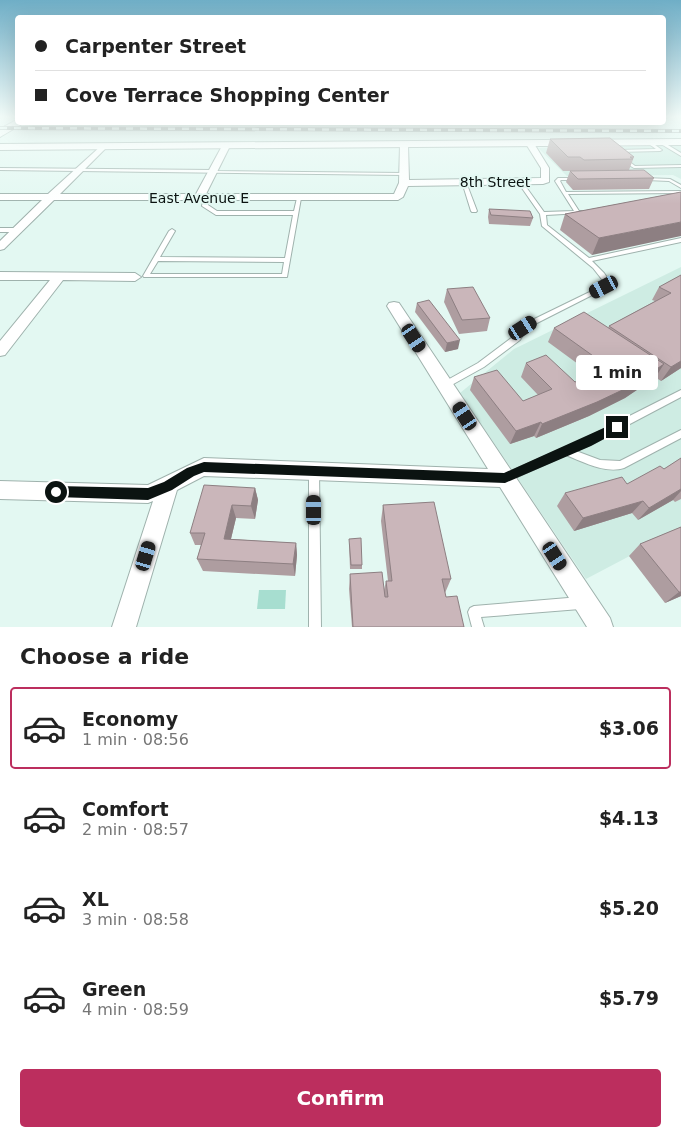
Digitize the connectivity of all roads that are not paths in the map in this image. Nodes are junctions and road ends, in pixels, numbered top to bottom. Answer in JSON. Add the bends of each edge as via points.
{"nodes":[{"id":1,"x":194,"y":146,"type":"edge"},
{"id":2,"x":226,"y":146,"type":"edge"},
{"id":3,"x":404,"y":146,"type":"edge"},
{"id":4,"x":531,"y":146,"type":"edge"},
{"id":5,"x":606,"y":146,"type":"edge"},
{"id":6,"x":655,"y":146,"type":"edge"},
{"id":7,"x":667,"y":146,"type":"edge"},
{"id":8,"x":0,"y":147,"type":"edge"},
{"id":9,"x":102,"y":147,"type":"junction"},
{"id":10,"x":614,"y":151,"type":"junction"},
{"id":11,"x":681,"y":155,"type":"edge"},
{"id":12,"x":675,"y":166,"type":"junction"},
{"id":13,"x":681,"y":166,"type":"edge"},
{"id":14,"x":0,"y":169,"type":"edge"},
{"id":15,"x":79,"y":170,"type":"junction"},
{"id":16,"x":681,"y":171,"type":"edge"},
{"id":17,"x":213,"y":172,"type":"junction"},
{"id":18,"x":404,"y":178,"type":"junction"},
{"id":19,"x":579,"y":179,"type":"edge"},
{"id":20,"x":636,"y":179,"type":"edge"},
{"id":21,"x":518,"y":181,"type":"junction"},
{"id":22,"x":464,"y":182,"type":"junction"},
{"id":23,"x":681,"y":187,"type":"edge"},
{"id":24,"x":564,"y":192,"type":"junction"},
{"id":25,"x":681,"y":192,"type":"edge"},
{"id":26,"x":0,"y":196,"type":"edge"},
{"id":27,"x":52,"y":197,"type":"junction"},
{"id":28,"x":202,"y":198,"type":"junction"},
{"id":29,"x":299,"y":198,"type":"junction"},
{"id":30,"x":474,"y":211,"type":"dead end"},
{"id":31,"x":587,"y":211,"type":"edge"},
{"id":32,"x":577,"y":212,"type":"junction"},
{"id":33,"x":296,"y":213,"type":"junction"},
{"id":34,"x":543,"y":214,"type":"junction"},
{"id":35,"x":0,"y":230,"type":"edge"},
{"id":36,"x":18,"y":230,"type":"junction"},
{"id":37,"x":172,"y":231,"type":"dead end"},
{"id":38,"x":681,"y":240,"type":"edge"},
{"id":39,"x":0,"y":247,"type":"edge"},
{"id":40,"x":156,"y":259,"type":"junction"},
{"id":41,"x":288,"y":260,"type":"junction"},
{"id":42,"x":586,"y":260,"type":"junction"},
{"id":43,"x":0,"y":276,"type":"edge"},
{"id":44,"x":58,"y":277,"type":"junction"},
{"id":45,"x":135,"y":277,"type":"dead end"},
{"id":46,"x":394,"y":306,"type":"dead end"},
{"id":47,"x":0,"y":351,"type":"edge"},
{"id":48,"x":445,"y":385,"type":"junction"},
{"id":49,"x":681,"y":393,"type":"edge"},
{"id":50,"x":681,"y":434,"type":"edge"},
{"id":51,"x":566,"y":451,"type":"junction"},
{"id":52,"x":314,"y":471,"type":"junction"},
{"id":53,"x":505,"y":478,"type":"junction"},
{"id":54,"x":168,"y":486,"type":"junction"},
{"id":55,"x":0,"y":490,"type":"edge"},
{"id":56,"x":585,"y":603,"type":"junction"},
{"id":57,"x":124,"y":627,"type":"edge"},
{"id":58,"x":315,"y":627,"type":"edge"},
{"id":59,"x":478,"y":627,"type":"edge"},
{"id":60,"x":601,"y":627,"type":"edge"}],
"edges":[{"from":1,"to":9,"type":"main road"},
{"from":2,"to":17,"type":"street"},
{"from":3,"to":18,"type":"street"},
{"from":4,"to":21,"type":"street","name":"8th Street","via":[[545,168],[546,180]]},
{"from":5,"to":10,"type":"lane"},
{"from":6,"to":10,"type":"lane","via":[[660,150]]},
{"from":7,"to":11,"type":"lane"},
{"from":8,"to":9,"type":"main road"},
{"from":9,"to":15,"type":"street"},
{"from":10,"to":12,"type":"lane","via":[[634,167]]},
{"from":12,"to":13,"type":"lane"},
{"from":12,"to":16,"type":"lane"},
{"from":14,"to":15,"type":"lane"},
{"from":15,"to":17,"type":"lane"},
{"from":15,"to":27,"type":"street"},
{"from":17,"to":18,"type":"lane"},
{"from":17,"to":28,"type":"street"},
{"from":18,"to":22,"type":"street","name":"8th Street"},
{"from":18,"to":29,"type":"street","name":"East Avenue E","via":[[398,197]]},
{"from":19,"to":24,"type":"lane","via":[[557,181]]},
{"from":20,"to":23,"type":"lane","via":[[664,179]]},
{"from":21,"to":22,"type":"street","name":"8th Street"},
{"from":21,"to":34,"type":"lane"},
{"from":22,"to":30,"type":"lane"},
{"from":24,"to":25,"type":"lane"},
{"from":24,"to":32,"type":"lane"},
{"from":26,"to":27,"type":"street","name":"East Avenue E"},
{"from":27,"to":28,"type":"street","name":"East Avenue E"},
{"from":27,"to":36,"type":"street"},
{"from":28,"to":29,"type":"street","name":"East Avenue E"},
{"from":28,"to":33,"type":"lane","via":[[204,206],[216,213]]},
{"from":29,"to":33,"type":"lane"},
{"from":31,"to":32,"type":"lane"},
{"from":32,"to":34,"type":"lane"},
{"from":33,"to":41,"type":"lane"},
{"from":34,"to":42,"type":"lane","via":[[544,225]]},
{"from":35,"to":36,"type":"lane"},
{"from":36,"to":39,"type":"street"},
{"from":37,"to":40,"type":"lane"},
{"from":38,"to":42,"type":"lane"},
{"from":40,"to":41,"type":"lane"},
{"from":40,"to":41,"type":"lane","via":[[146,276],[285,276]]},
{"from":42,"to":48,"type":"lane","via":[[604,276],[607,282],[604,287],[523,328],[517,338],[481,365]]},
{"from":43,"to":44,"type":"street"},
{"from":44,"to":45,"type":"street"},
{"from":44,"to":47,"type":"street"},
{"from":46,"to":48,"type":"street"},
{"from":48,"to":53,"type":"street"},
{"from":49,"to":51,"type":"lane"},
{"from":50,"to":51,"type":"lane","via":[[621,465],[600,464]]},
{"from":51,"to":53,"type":"lane"},
{"from":52,"to":53,"type":"street"},
{"from":52,"to":54,"type":"street","via":[[204,467]]},
{"from":52,"to":58,"type":"lane"},
{"from":53,"to":56,"type":"street"},
{"from":54,"to":55,"type":"street","via":[[148,494]]},
{"from":54,"to":57,"type":"street"},
{"from":56,"to":59,"type":"lane","via":[[474,612]]},
{"from":56,"to":60,"type":"street"}]}
